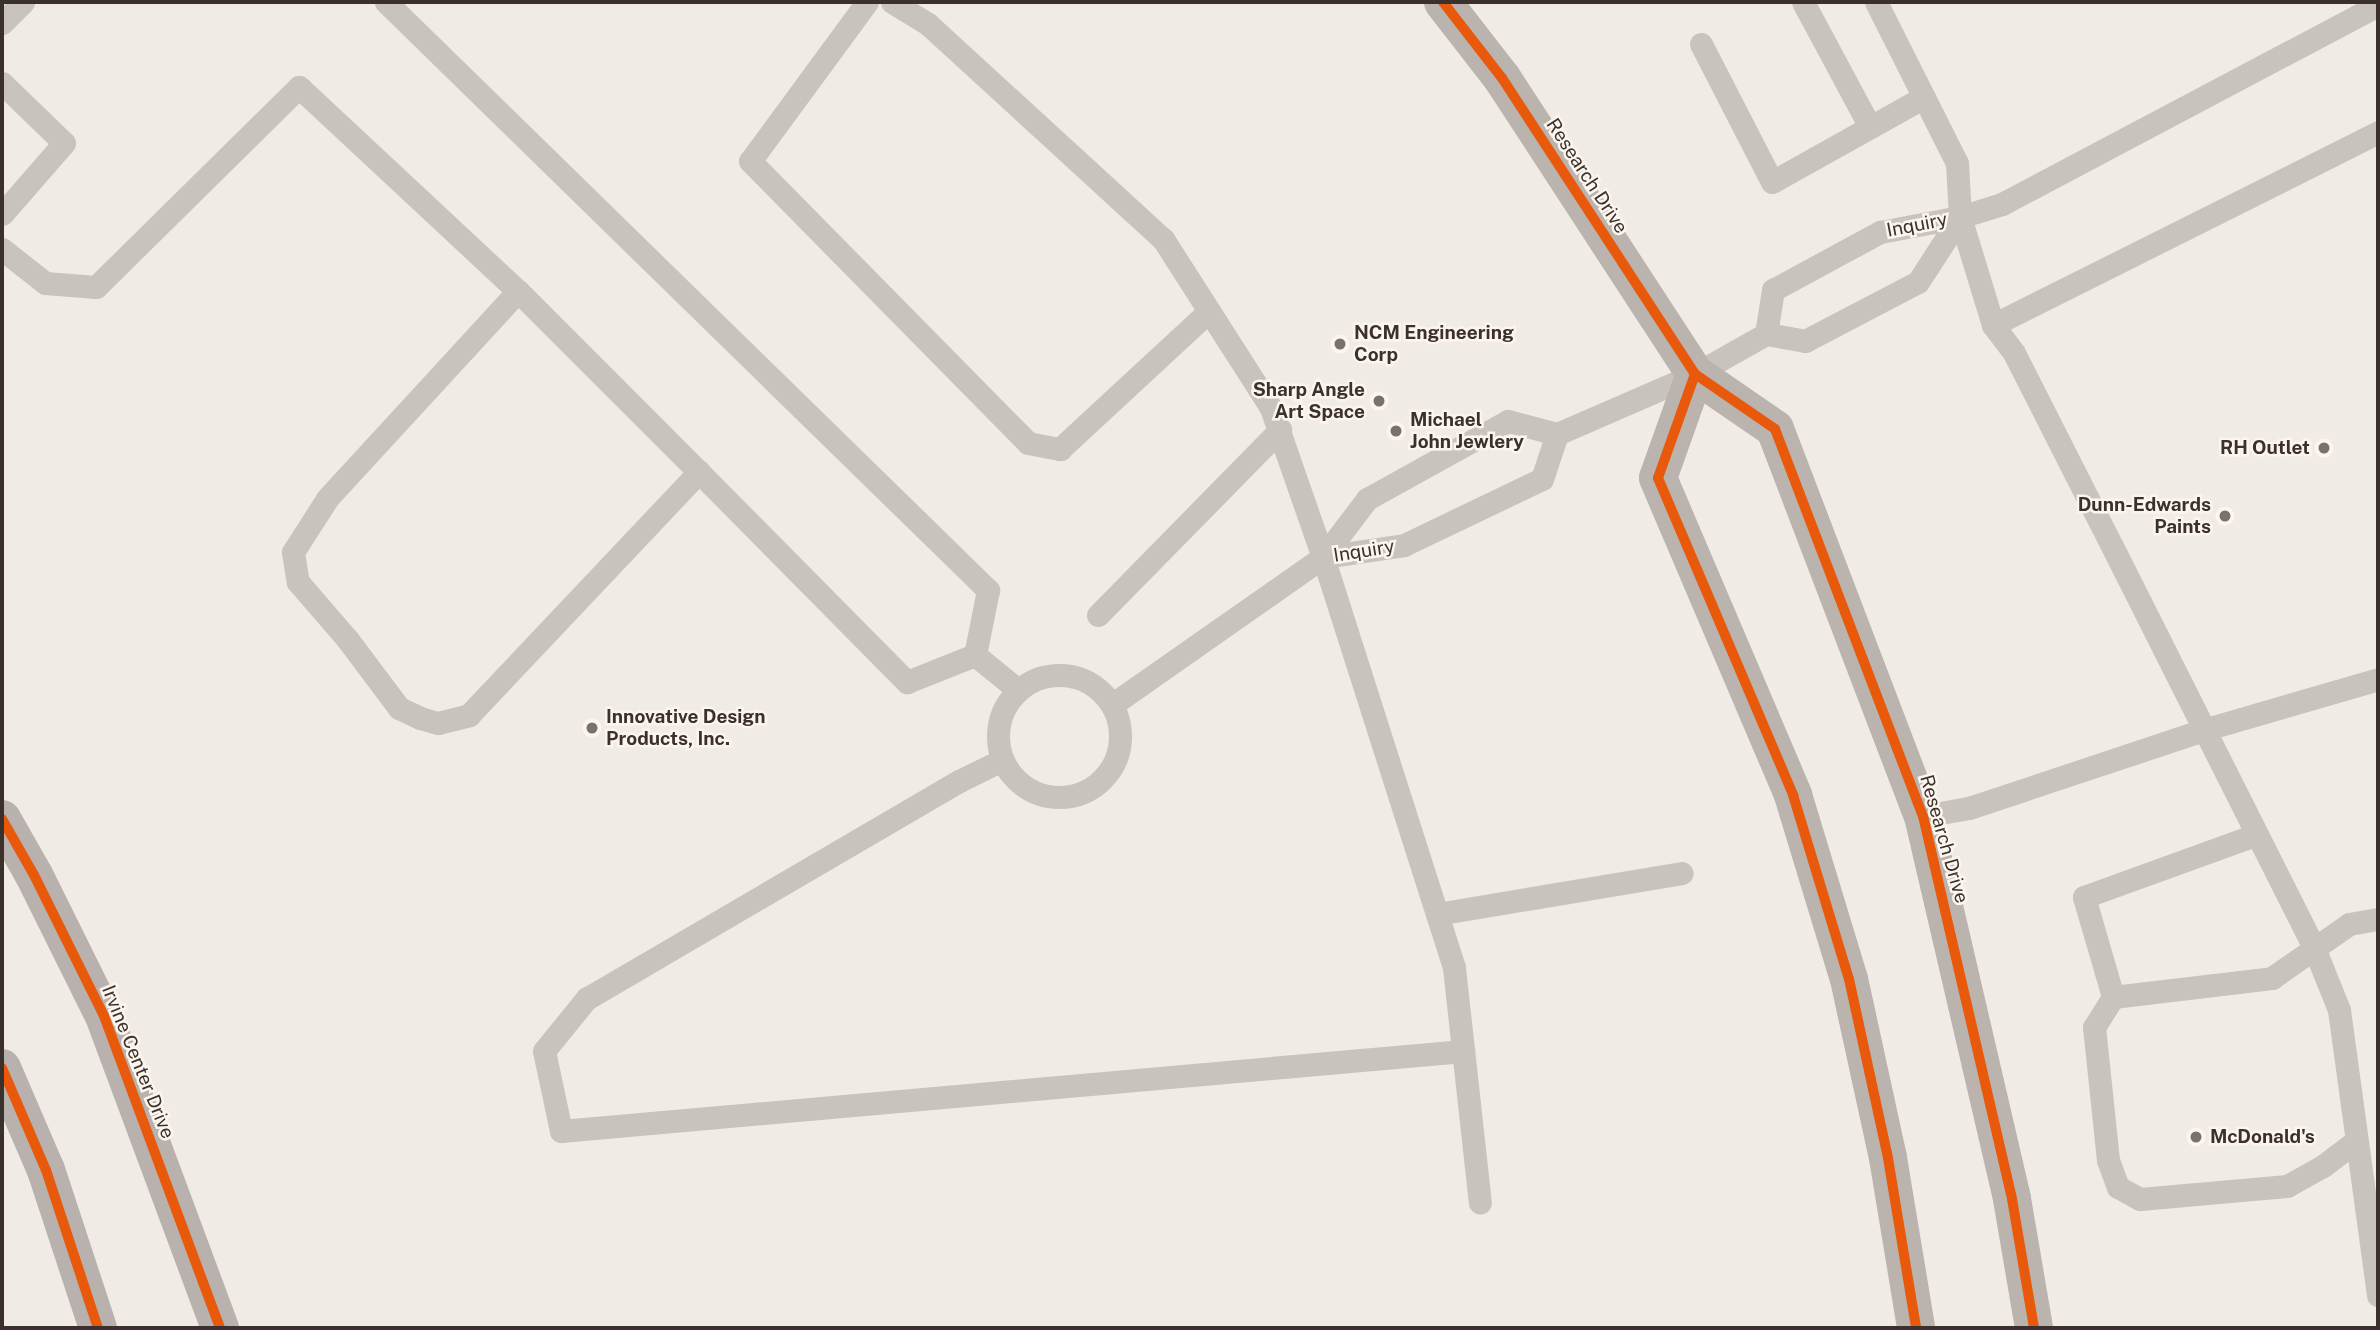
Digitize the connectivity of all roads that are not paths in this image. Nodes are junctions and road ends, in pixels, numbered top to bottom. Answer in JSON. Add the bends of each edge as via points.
{"nodes":[{"id":1,"x":23,"y":2,"type":"edge"},
{"id":2,"x":386,"y":2,"type":"edge"},
{"id":3,"x":867,"y":2,"type":"edge"},
{"id":4,"x":892,"y":2,"type":"edge"},
{"id":5,"x":1443,"y":2,"type":"edge"},
{"id":6,"x":1803,"y":2,"type":"edge"},
{"id":7,"x":1876,"y":2,"type":"edge"},
{"id":8,"x":2378,"y":5,"type":"edge"},
{"id":9,"x":2,"y":23,"type":"edge"},
{"id":10,"x":1701,"y":44,"type":"dead end"},
{"id":11,"x":2,"y":83,"type":"edge"},
{"id":12,"x":1924,"y":97,"type":"junction"},
{"id":13,"x":1870,"y":127,"type":"junction"},
{"id":14,"x":2378,"y":132,"type":"edge"},
{"id":15,"x":2,"y":214,"type":"edge"},
{"id":16,"x":1960,"y":217,"type":"junction"},
{"id":17,"x":2,"y":250,"type":"edge"},
{"id":18,"x":518,"y":291,"type":"junction"},
{"id":19,"x":1209,"y":311,"type":"junction"},
{"id":20,"x":1993,"y":325,"type":"junction"},
{"id":21,"x":1766,"y":334,"type":"junction"},
{"id":22,"x":1695,"y":374,"type":"junction"},
{"id":23,"x":1280,"y":430,"type":"junction"},
{"id":24,"x":1557,"y":433,"type":"junction"},
{"id":25,"x":699,"y":472,"type":"junction"},
{"id":26,"x":1323,"y":557,"type":"junction"},
{"id":27,"x":1098,"y":615,"type":"dead end"},
{"id":28,"x":975,"y":655,"type":"junction"},
{"id":29,"x":2378,"y":679,"type":"edge"},
{"id":30,"x":1018,"y":690,"type":"junction"},
{"id":31,"x":1113,"y":704,"type":"junction"},
{"id":32,"x":2203,"y":730,"type":"junction"},
{"id":33,"x":1002,"y":760,"type":"junction"},
{"id":34,"x":1923,"y":817,"type":"junction"},
{"id":35,"x":2,"y":819,"type":"edge"},
{"id":36,"x":2255,"y":835,"type":"junction"},
{"id":37,"x":1682,"y":873,"type":"dead end"},
{"id":38,"x":1437,"y":914,"type":"junction"},
{"id":39,"x":2378,"y":919,"type":"edge"},
{"id":40,"x":2315,"y":950,"type":"junction"},
{"id":41,"x":2113,"y":997,"type":"junction"},
{"id":42,"x":1463,"y":1051,"type":"junction"},
{"id":43,"x":2,"y":1068,"type":"edge"},
{"id":44,"x":2356,"y":1141,"type":"junction"},
{"id":45,"x":1480,"y":1203,"type":"dead end"},
{"id":46,"x":2378,"y":1295,"type":"edge"},
{"id":47,"x":225,"y":1321,"type":"edge"},
{"id":48,"x":98,"y":1328,"type":"edge"},
{"id":49,"x":1916,"y":1328,"type":"edge"},
{"id":50,"x":2034,"y":1328,"type":"edge"}],
"edges":[{"from":1,"to":9,"type":"lane"},
{"from":2,"to":28,"type":"lane","via":[[988,590]]},
{"from":3,"to":19,"type":"lane","via":[[750,161],[1028,443],[1060,449]]},
{"from":4,"to":19,"type":"lane","via":[[928,24],[1163,239]]},
{"from":5,"to":22,"type":"main road","name":"Research Drive","via":[[1502,78]]},
{"from":6,"to":13,"type":"lane"},
{"from":7,"to":12,"type":"lane"},
{"from":8,"to":16,"type":"lane","via":[[2002,204]]},
{"from":10,"to":13,"type":"lane","via":[[1772,182]]},
{"from":11,"to":15,"type":"lane","via":[[64,144]]},
{"from":12,"to":13,"type":"lane"},
{"from":12,"to":16,"type":"lane","via":[[1957,163]]},
{"from":14,"to":20,"type":"lane"},
{"from":16,"to":20,"type":"lane"},
{"from":16,"to":21,"type":"lane","name":"Inquiry","via":[[1918,282],[1805,341]]},
{"from":16,"to":21,"type":"lane","name":"Inquiry","via":[[1880,232],[1773,290]]},
{"from":17,"to":18,"type":"lane","via":[[45,283],[96,287],[299,87]]},
{"from":18,"to":25,"type":"lane"},
{"from":18,"to":25,"type":"lane","via":[[327,499],[293,552],[298,582],[399,708],[438,723],[469,715]]},
{"from":19,"to":23,"type":"lane","via":[[1271,408]]},
{"from":20,"to":32,"type":"lane","via":[[2014,354]]},
{"from":21,"to":22,"type":"lane"},
{"from":22,"to":24,"type":"lane"},
{"from":22,"to":34,"type":"main road","name":"Research Drive","via":[[1775,429]]},
{"from":22,"to":49,"type":"main road","via":[[1658,478],[1793,795],[1850,979],[1888,1158]]},
{"from":23,"to":26,"type":"lane"},
{"from":23,"to":27,"type":"lane"},
{"from":24,"to":26,"type":"lane","name":"Inquiry","via":[[1542,479],[1404,545]]},
{"from":24,"to":26,"type":"lane","name":"Inquiry","via":[[1508,421],[1367,499]]},
{"from":25,"to":28,"type":"lane","via":[[908,682]]},
{"from":26,"to":31,"type":"lane"},
{"from":26,"to":38,"type":"lane"},
{"from":28,"to":30,"type":"lane"},
{"from":29,"to":32,"type":"lane"},
{"from":30,"to":31,"type":"lane","via":[[1050,675],[1069,675],[1086,680]]},
{"from":30,"to":33,"type":"lane","via":[[999,723]]},
{"from":31,"to":33,"type":"lane","via":[[1121,737],[1117,758],[1092,788],[1073,796],[1034,792],[1021,784]]},
{"from":32,"to":34,"type":"lane","via":[[1969,808]]},
{"from":32,"to":36,"type":"lane"},
{"from":33,"to":42,"type":"lane","via":[[587,998],[544,1051],[561,1131]]},
{"from":34,"to":50,"type":"main road","name":"Research Drive","via":[[2012,1199]]},
{"from":35,"to":47,"type":"main road","name":"Irvine Center Drive","via":[[104,1016]]},
{"from":36,"to":40,"type":"lane"},
{"from":36,"to":41,"type":"lane","via":[[2084,897]]},
{"from":37,"to":38,"type":"lane"},
{"from":38,"to":42,"type":"lane","via":[[1454,968]]},
{"from":39,"to":40,"type":"lane","via":[[2349,924]]},
{"from":40,"to":41,"type":"lane","via":[[2272,978]]},
{"from":40,"to":44,"type":"lane","via":[[2339,1010]]},
{"from":41,"to":44,"type":"lane","via":[[2094,1027],[2108,1160],[2118,1188],[2140,1199],[2287,1186]]},
{"from":42,"to":45,"type":"lane"},
{"from":43,"to":48,"type":"main road","via":[[46,1170]]},
{"from":44,"to":46,"type":"lane"}]}
